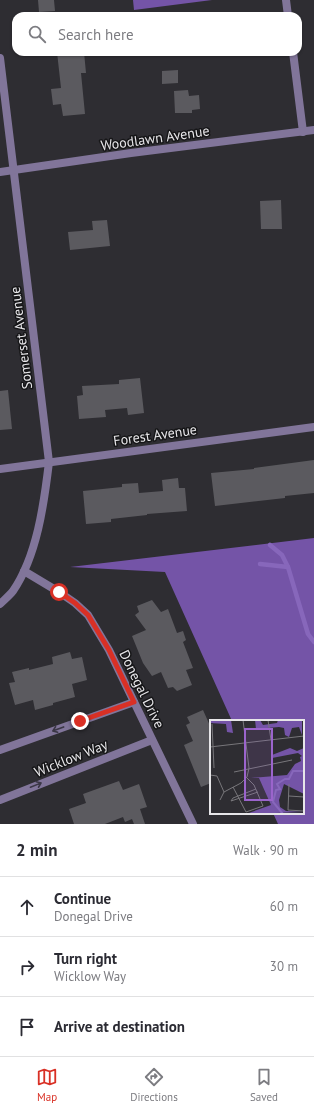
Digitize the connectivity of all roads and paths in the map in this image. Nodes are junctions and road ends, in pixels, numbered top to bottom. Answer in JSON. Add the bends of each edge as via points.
{"nodes":[{"id":1,"x":286,"y":0,"type":"edge"},
{"id":2,"x":288,"y":12,"type":"edge"},
{"id":3,"x":294,"y":56,"type":"edge"},
{"id":4,"x":0,"y":58,"type":"edge"},
{"id":5,"x":314,"y":130,"type":"edge"},
{"id":6,"x":303,"y":132,"type":"junction"},
{"id":7,"x":15,"y":171,"type":"junction"},
{"id":8,"x":0,"y":172,"type":"edge"},
{"id":9,"x":314,"y":427,"type":"edge"},
{"id":10,"x":49,"y":462,"type":"junction"},
{"id":11,"x":0,"y":468,"type":"edge"},
{"id":12,"x":24,"y":571,"type":"junction"},
{"id":13,"x":0,"y":604,"type":"edge"},
{"id":14,"x":134,"y":702,"type":"junction"},
{"id":15,"x":152,"y":740,"type":"junction"},
{"id":16,"x":0,"y":750,"type":"edge"},
{"id":17,"x":0,"y":800,"type":"edge"},
{"id":18,"x":193,"y":824,"type":"edge"}],
"edges":[{"from":1,"to":2,"type":"street"},
{"from":3,"to":6,"type":"street"},
{"from":4,"to":7,"type":"street","name":"Somerset Avenue"},
{"from":5,"to":6,"type":"street","name":"Woodlawn Avenue"},
{"from":6,"to":7,"type":"street","name":"Woodlawn Avenue"},
{"from":7,"to":8,"type":"street","name":"Woodlawn Avenue"},
{"from":7,"to":10,"type":"street","name":"Somerset Avenue"},
{"from":9,"to":10,"type":"street","name":"Forest Avenue"},
{"from":10,"to":11,"type":"street","name":"Forest Avenue"},
{"from":10,"to":12,"type":"street","name":"Somerset Avenue","via":[[44,506]]},
{"from":12,"to":13,"type":"street","name":"Somerset Avenue","via":[[12,592]]},
{"from":12,"to":14,"type":"street","name":"Donegal Drive","via":[[59,592],[88,615],[109,650]]},
{"from":14,"to":15,"type":"street","name":"Donegal Drive"},
{"from":14,"to":16,"type":"street","one_way":true},
{"from":17,"to":15,"type":"street","name":"Wicklow Way","one_way":true},
{"from":15,"to":18,"type":"street","name":"Donegal Drive"}]}
